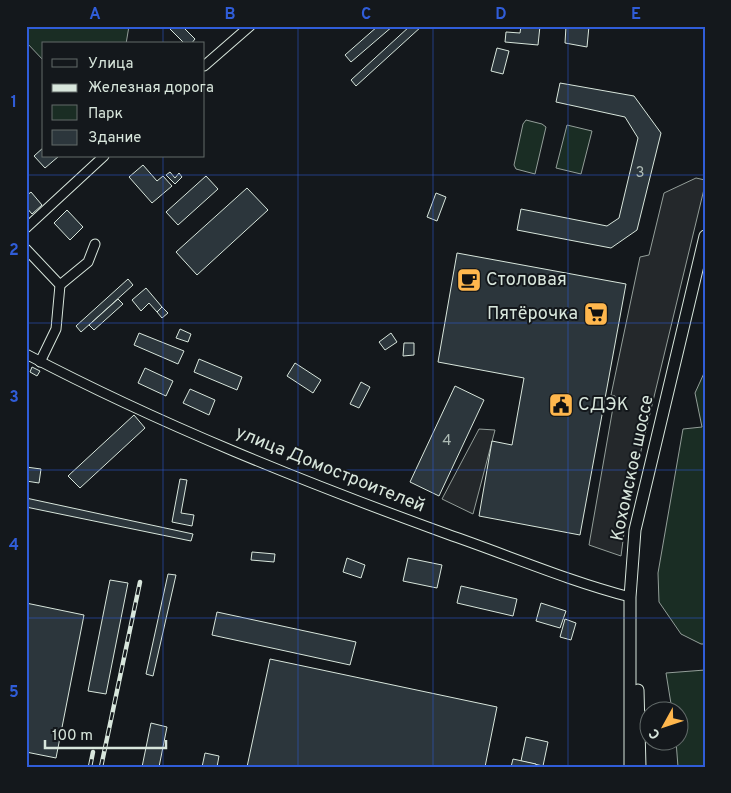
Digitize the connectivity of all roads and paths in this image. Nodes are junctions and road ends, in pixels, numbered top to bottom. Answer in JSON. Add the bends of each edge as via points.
{"nodes":[{"id":1,"x":250,"y":26,"type":"edge"},
{"id":2,"x":205,"y":65,"type":"edge"},
{"id":3,"x":102,"y":158,"type":"edge"},
{"id":4,"x":26,"y":228,"type":"edge"},
{"id":5,"x":705,"y":236,"type":"edge"},
{"id":6,"x":95,"y":244,"type":"dead end"},
{"id":7,"x":26,"y":249,"type":"edge"},
{"id":8,"x":705,"y":256,"type":"edge"},
{"id":9,"x":60,"y":285,"type":"junction"},
{"id":10,"x":26,"y":354,"type":"edge"},
{"id":11,"x":40,"y":362,"type":"junction"},
{"id":12,"x":633,"y":597,"type":"junction"},
{"id":13,"x":630,"y":767,"type":"edge"},
{"id":14,"x":640,"y":767,"type":"edge"}],
"edges":[{"from":1,"to":2,"type":"street"},
{"from":3,"to":4,"type":"street"},
{"from":5,"to":12,"type":"main road","name":"Кохомское шоссе","via":[[639,507],[632,554]]},
{"from":6,"to":9,"type":"street","via":[[88,262]]},
{"from":7,"to":9,"type":"street"},
{"from":8,"to":12,"type":"main road","name":"Кохомское шоссе","via":[[644,507]]},
{"from":9,"to":11,"type":"street","via":[[56,329]]},
{"from":10,"to":11,"type":"street","name":"улица Домостроителей"},
{"from":11,"to":12,"type":"street","name":"улица Домостроителей","via":[[211,440],[355,500]]},
{"from":12,"to":13,"type":"main road"},
{"from":12,"to":14,"type":"main road"}]}
